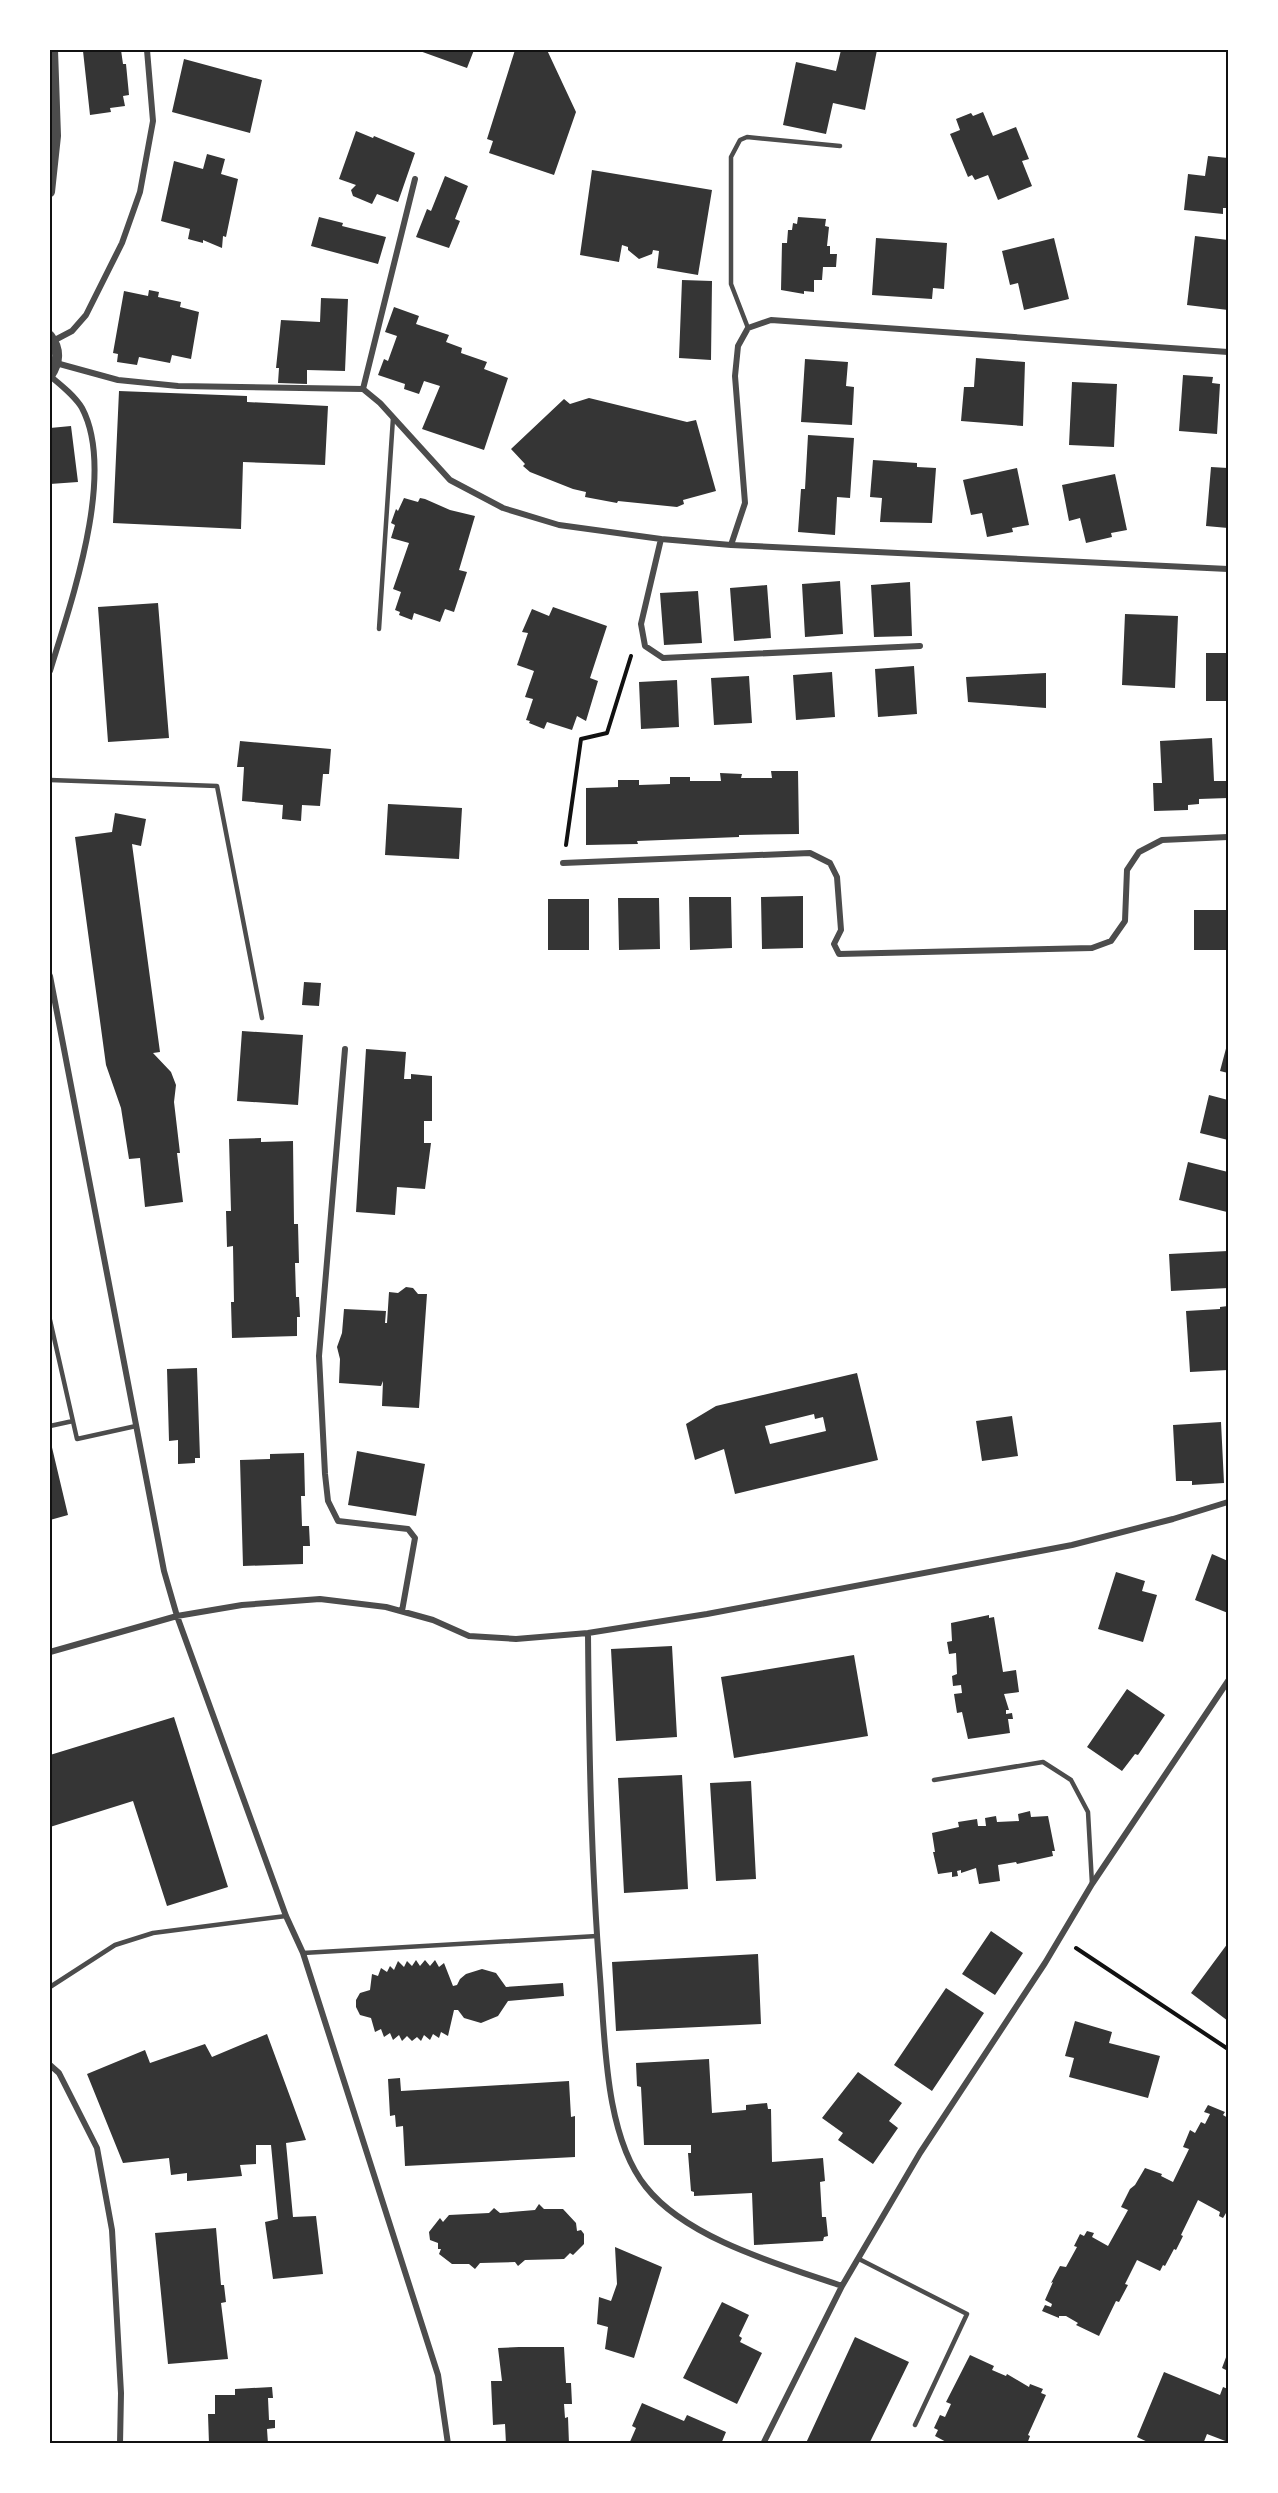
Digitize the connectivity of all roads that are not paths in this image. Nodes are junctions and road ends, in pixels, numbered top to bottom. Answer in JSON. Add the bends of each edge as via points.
{"nodes":[{"id":1,"x":53,"y":50,"type":"edge"},
{"id":2,"x":147,"y":50,"type":"edge"},
{"id":3,"x":840,"y":146,"type":"dead end"},
{"id":4,"x":415,"y":179,"type":"dead end"},
{"id":5,"x":50,"y":192,"type":"edge"},
{"id":6,"x":748,"y":328,"type":"junction"},
{"id":7,"x":52,"y":338,"type":"edge"},
{"id":8,"x":1228,"y":352,"type":"edge"},
{"id":9,"x":56,"y":363,"type":"junction"},
{"id":10,"x":50,"y":376,"type":"edge"},
{"id":11,"x":363,"y":390,"type":"junction"},
{"id":12,"x":393,"y":418,"type":"junction"},
{"id":13,"x":662,"y":539,"type":"junction"},
{"id":14,"x":731,"y":545,"type":"junction"},
{"id":15,"x":1228,"y":569,"type":"edge"},
{"id":16,"x":379,"y":629,"type":"dead end"},
{"id":17,"x":921,"y":646,"type":"dead end"},
{"id":18,"x":50,"y":671,"type":"edge"},
{"id":19,"x":50,"y":780,"type":"edge"},
{"id":20,"x":1228,"y":837,"type":"edge"},
{"id":21,"x":563,"y":863,"type":"road end"},
{"id":22,"x":50,"y":976,"type":"edge"},
{"id":23,"x":262,"y":1018,"type":"dead end"},
{"id":24,"x":345,"y":1049,"type":"dead end"},
{"id":25,"x":50,"y":1320,"type":"edge"},
{"id":26,"x":73,"y":1421,"type":"junction"},
{"id":27,"x":50,"y":1426,"type":"edge"},
{"id":28,"x":136,"y":1426,"type":"junction"},
{"id":29,"x":1228,"y":1502,"type":"edge"},
{"id":30,"x":402,"y":1611,"type":"junction"},
{"id":31,"x":177,"y":1616,"type":"junction"},
{"id":32,"x":588,"y":1633,"type":"junction"},
{"id":33,"x":50,"y":1652,"type":"edge"},
{"id":34,"x":1228,"y":1680,"type":"edge"},
{"id":35,"x":934,"y":1780,"type":"dead end"},
{"id":36,"x":1092,"y":1884,"type":"junction"},
{"id":37,"x":286,"y":1916,"type":"junction"},
{"id":38,"x":597,"y":1936,"type":"junction"},
{"id":39,"x":303,"y":1953,"type":"junction"},
{"id":40,"x":50,"y":1987,"type":"edge"},
{"id":41,"x":50,"y":2065,"type":"edge"},
{"id":42,"x":859,"y":2259,"type":"junction"},
{"id":43,"x":842,"y":2286,"type":"junction"},
{"id":44,"x":915,"y":2425,"type":"dead end"},
{"id":45,"x":120,"y":2444,"type":"edge"},
{"id":46,"x":448,"y":2444,"type":"edge"},
{"id":47,"x":763,"y":2444,"type":"edge"}],
"edges":[{"from":1,"to":5,"type":"street","via":[[56,136]]},
{"from":2,"to":7,"type":"street","via":[[153,122],[140,192],[122,243],[86,315],[72,331]]},
{"from":3,"to":6,"type":"lane","via":[[747,137],[740,140],[731,157],[731,284]]},
{"from":4,"to":11,"type":"street"},
{"from":6,"to":8,"type":"street","via":[[771,320]]},
{"from":6,"to":14,"type":"street","via":[[738,346],[735,376],[745,503]]},
{"from":7,"to":9,"type":"street","via":[[57,349]]},
{"from":9,"to":10,"type":"street"},
{"from":9,"to":11,"type":"street","via":[[118,380],[178,386]]},
{"from":10,"to":18,"type":"street","via":[[82,408],[92,441],[94,488],[81,572]]},
{"from":11,"to":12,"type":"street"},
{"from":12,"to":13,"type":"street","via":[[450,480],[503,508],[559,525]]},
{"from":12,"to":16,"type":"lane"},
{"from":13,"to":14,"type":"street"},
{"from":13,"to":17,"type":"street","via":[[641,624],[645,646],[663,658]]},
{"from":14,"to":15,"type":"street"},
{"from":19,"to":23,"type":"lane","via":[[216,786]]},
{"from":20,"to":21,"type":"street","via":[[1162,840],[1139,852],[1127,870],[1125,921],[1111,941],[1092,948],[839,954],[834,944],[841,930],[837,877],[830,863],[810,853]]},
{"from":22,"to":28,"type":"street"},
{"from":24,"to":30,"type":"street","via":[[319,1356],[325,1474],[328,1501],[339,1521],[408,1529],[415,1538]]},
{"from":25,"to":26,"type":"lane"},
{"from":26,"to":27,"type":"lane"},
{"from":26,"to":28,"type":"lane","via":[[77,1440]]},
{"from":28,"to":31,"type":"street","via":[[164,1571]]},
{"from":29,"to":32,"type":"street","via":[[1072,1545]]},
{"from":30,"to":31,"type":"street","via":[[320,1599],[242,1605]]},
{"from":30,"to":32,"type":"street","via":[[469,1636],[516,1639]]},
{"from":31,"to":33,"type":"street"},
{"from":31,"to":37,"type":"street"},
{"from":32,"to":38,"type":"street","via":[[590,1809]]},
{"from":34,"to":36,"type":"street"},
{"from":35,"to":36,"type":"lane","via":[[1043,1762],[1071,1780],[1088,1812]]},
{"from":36,"to":42,"type":"street","via":[[920,2153]]},
{"from":37,"to":39,"type":"street"},
{"from":37,"to":40,"type":"lane","via":[[153,1933],[115,1945]]},
{"from":38,"to":39,"type":"lane"},
{"from":38,"to":43,"type":"street","via":[[614,2115],[626,2152],[645,2186],[674,2215],[727,2242],[770,2262]]},
{"from":39,"to":46,"type":"street","via":[[438,2375]]},
{"from":41,"to":45,"type":"street","via":[[58,2073],[97,2148],[112,2230]]},
{"from":42,"to":43,"type":"street"},
{"from":42,"to":44,"type":"lane","via":[[967,2314]]},
{"from":43,"to":47,"type":"street"}]}
